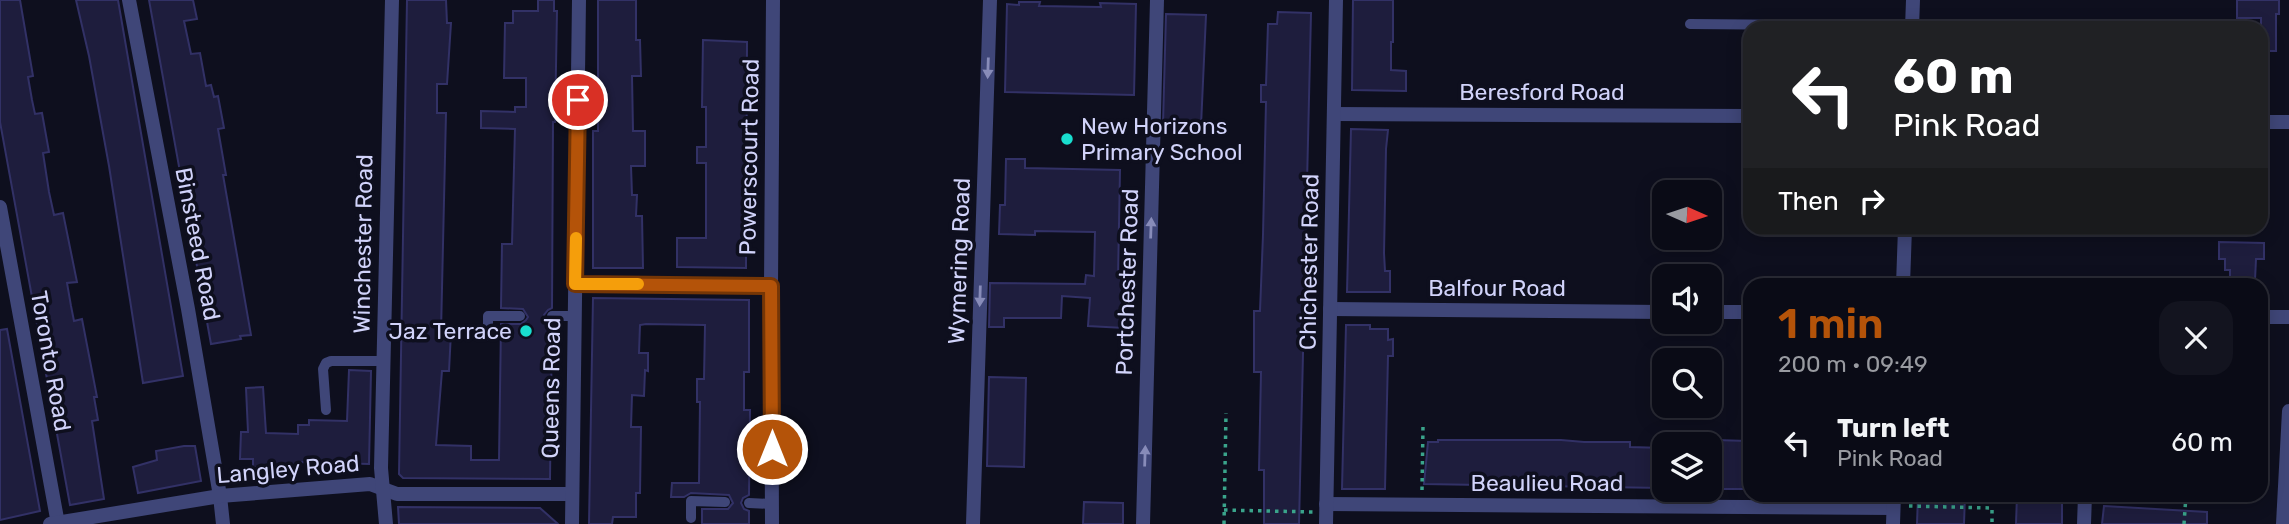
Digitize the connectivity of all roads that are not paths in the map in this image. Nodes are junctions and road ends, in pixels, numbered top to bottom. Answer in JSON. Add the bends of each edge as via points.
{"nodes":[{"id":1,"x":129,"y":0,"type":"edge"},
{"id":2,"x":392,"y":0,"type":"edge"},
{"id":3,"x":579,"y":0,"type":"edge"},
{"id":4,"x":773,"y":0,"type":"edge"},
{"id":5,"x":990,"y":0,"type":"edge"},
{"id":6,"x":1157,"y":0,"type":"edge"},
{"id":7,"x":1336,"y":0,"type":"edge"},
{"id":8,"x":1913,"y":0,"type":"edge"},
{"id":9,"x":1912,"y":21,"type":"edge"},
{"id":10,"x":1690,"y":24,"type":"dead end"},
{"id":11,"x":1743,"y":25,"type":"edge"},
{"id":12,"x":1334,"y":114,"type":"junction"},
{"id":13,"x":1743,"y":116,"type":"edge"},
{"id":14,"x":2268,"y":122,"type":"edge"},
{"id":15,"x":2289,"y":122,"type":"edge"},
{"id":16,"x":0,"y":207,"type":"edge"},
{"id":17,"x":1905,"y":235,"type":"edge"},
{"id":18,"x":1903,"y":278,"type":"edge"},
{"id":19,"x":575,"y":284,"type":"junction"},
{"id":20,"x":771,"y":286,"type":"junction"},
{"id":21,"x":1330,"y":309,"type":"junction"},
{"id":22,"x":1652,"y":312,"type":"edge"},
{"id":23,"x":1722,"y":312,"type":"edge"},
{"id":24,"x":1743,"y":312,"type":"edge"},
{"id":25,"x":520,"y":316,"type":"dead end"},
{"id":26,"x":552,"y":316,"type":"dead end"},
{"id":27,"x":575,"y":316,"type":"junction"},
{"id":28,"x":2268,"y":317,"type":"edge"},
{"id":29,"x":2289,"y":317,"type":"edge"},
{"id":30,"x":488,"y":336,"type":"dead end"},
{"id":31,"x":383,"y":361,"type":"junction"},
{"id":32,"x":326,"y":410,"type":"dead end"},
{"id":33,"x":2289,"y":411,"type":"edge"},
{"id":34,"x":382,"y":488,"type":"junction"},
{"id":35,"x":572,"y":494,"type":"junction"},
{"id":36,"x":220,"y":496,"type":"junction"},
{"id":37,"x":724,"y":502,"type":"dead end"},
{"id":38,"x":2085,"y":502,"type":"edge"},
{"id":39,"x":749,"y":503,"type":"dead end"},
{"id":40,"x":1893,"y":503,"type":"edge"},
{"id":41,"x":772,"y":504,"type":"junction"},
{"id":42,"x":1326,"y":513,"type":"edge"},
{"id":43,"x":2285,"y":517,"type":"edge"},
{"id":44,"x":691,"y":518,"type":"dead end"},
{"id":45,"x":55,"y":523,"type":"edge"},
{"id":46,"x":223,"y":524,"type":"edge"},
{"id":47,"x":386,"y":524,"type":"edge"},
{"id":48,"x":572,"y":524,"type":"edge"},
{"id":49,"x":772,"y":524,"type":"edge"},
{"id":50,"x":973,"y":524,"type":"edge"},
{"id":51,"x":1143,"y":524,"type":"edge"},
{"id":52,"x":1893,"y":524,"type":"edge"},
{"id":53,"x":2084,"y":524,"type":"edge"}],
"edges":[{"from":1,"to":36,"type":"street","name":"Binsteed Road"},
{"from":2,"to":31,"type":"street","name":"Winchester Road"},
{"from":3,"to":19,"type":"street","name":"Queens Road"},
{"from":4,"to":20,"type":"street","name":"Powerscourt Road"},
{"from":5,"to":50,"type":"street","name":"Wymering Road","one_way":true},
{"from":51,"to":6,"type":"street","name":"Portchester Road","one_way":true},
{"from":7,"to":12,"type":"street","name":"Chichester Road"},
{"from":8,"to":9,"type":"street"},
{"from":10,"to":11,"type":"lane"},
{"from":12,"to":13,"type":"street","name":"Beresford Road"},
{"from":12,"to":21,"type":"street","name":"Chichester Road"},
{"from":14,"to":15,"type":"street"},
{"from":16,"to":45,"type":"street","name":"Toronto Road"},
{"from":17,"to":18,"type":"street"},
{"from":19,"to":20,"type":"street"},
{"from":19,"to":27,"type":"street","name":"Queens Road"},
{"from":20,"to":41,"type":"street","name":"Powerscourt Road"},
{"from":21,"to":22,"type":"street","name":"Balfour Road"},
{"from":21,"to":42,"type":"street","name":"Chichester Road"},
{"from":23,"to":24,"type":"street"},
{"from":25,"to":30,"type":"lane","via":[[488,316]]},
{"from":26,"to":27,"type":"lane"},
{"from":27,"to":35,"type":"street","name":"Queens Road"},
{"from":28,"to":29,"type":"street"},
{"from":31,"to":32,"type":"lane","via":[[326,363]]},
{"from":31,"to":34,"type":"street","name":"Winchester Road"},
{"from":33,"to":43,"type":"street"},
{"from":34,"to":35,"type":"street","name":"Langley Road","via":[[397,494]]},
{"from":34,"to":36,"type":"street","name":"Langley Road","via":[[370,484]]},
{"from":34,"to":47,"type":"street","name":"Winchester Road"},
{"from":35,"to":48,"type":"street","name":"Queens Road"},
{"from":36,"to":45,"type":"street","name":"Langley Road"},
{"from":36,"to":46,"type":"street","name":"Binsteed Road"},
{"from":37,"to":44,"type":"lane","via":[[691,502]]},
{"from":38,"to":53,"type":"street"},
{"from":39,"to":41,"type":"lane"},
{"from":40,"to":42,"type":"street","name":"Beaulieu Road","via":[[1422,505]]},
{"from":40,"to":52,"type":"street"},
{"from":41,"to":49,"type":"street","name":"Powerscourt Road"}]}
